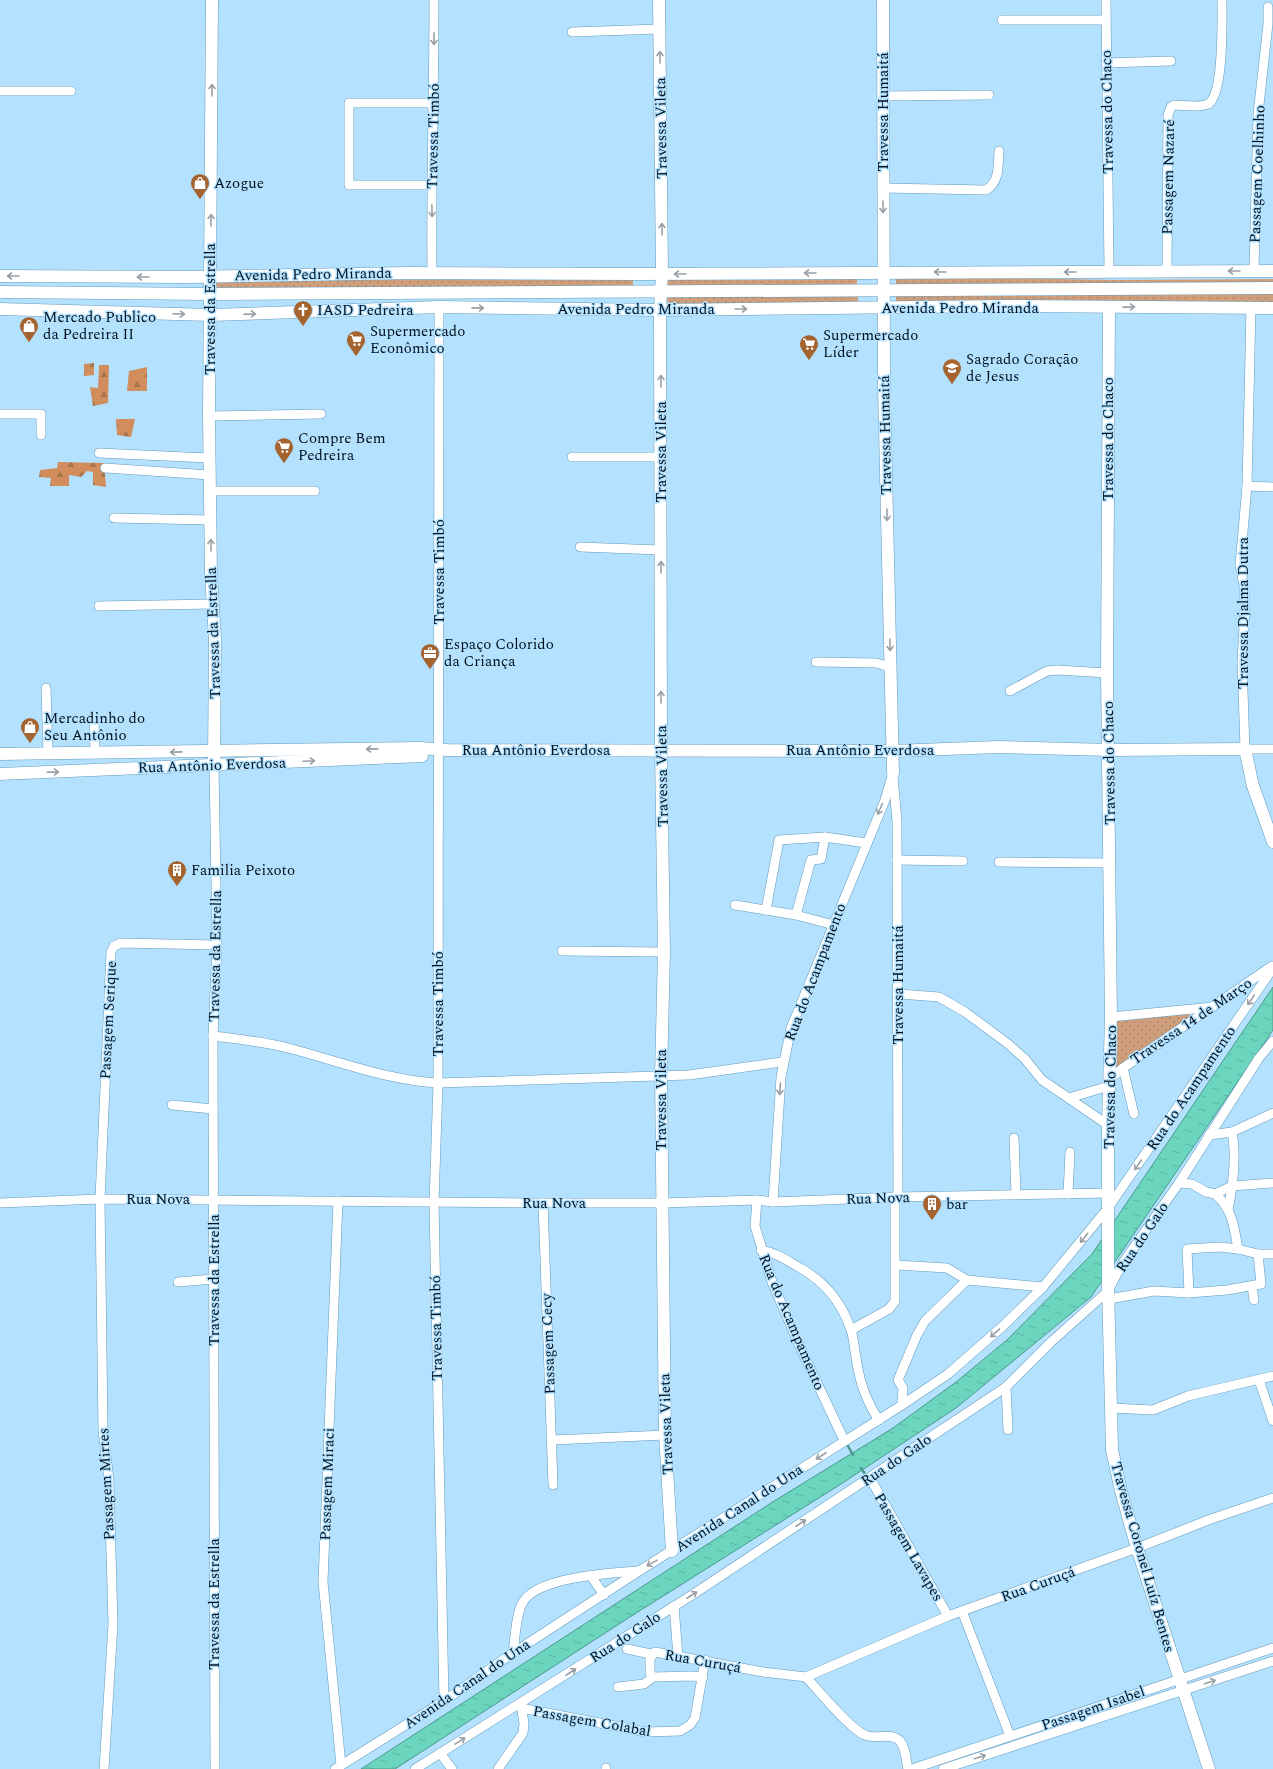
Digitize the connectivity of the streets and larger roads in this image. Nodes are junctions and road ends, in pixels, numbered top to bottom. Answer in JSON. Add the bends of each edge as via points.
{"nodes":[{"id":1,"x":212,"y":0,"type":"edge"},
{"id":2,"x":434,"y":0,"type":"edge"},
{"id":3,"x":659,"y":0,"type":"edge"},
{"id":4,"x":883,"y":0,"type":"edge"},
{"id":5,"x":1106,"y":0,"type":"edge"},
{"id":6,"x":1222,"y":0,"type":"edge"},
{"id":7,"x":1268,"y":7,"type":"dead end"},
{"id":8,"x":1002,"y":20,"type":"dead end"},
{"id":9,"x":1106,"y":20,"type":"junction"},
{"id":10,"x":660,"y":29,"type":"junction"},
{"id":11,"x":572,"y":32,"type":"dead end"},
{"id":12,"x":1170,"y":61,"type":"dead end"},
{"id":13,"x":1106,"y":63,"type":"junction"},
{"id":14,"x":0,"y":91,"type":"edge"},
{"id":15,"x":71,"y":91,"type":"dead end"},
{"id":16,"x":989,"y":95,"type":"dead end"},
{"id":17,"x":883,"y":96,"type":"junction"},
{"id":18,"x":434,"y":104,"type":"junction"},
{"id":19,"x":999,"y":151,"type":"dead end"},
{"id":20,"x":431,"y":185,"type":"junction"},
{"id":21,"x":883,"y":188,"type":"junction"},
{"id":22,"x":1254,"y":270,"type":"junction"},
{"id":23,"x":1109,"y":271,"type":"junction"},
{"id":24,"x":1167,"y":271,"type":"junction"},
{"id":25,"x":1273,"y":271,"type":"edge"},
{"id":26,"x":883,"y":272,"type":"junction"},
{"id":27,"x":432,"y":273,"type":"junction"},
{"id":28,"x":662,"y":273,"type":"junction"},
{"id":29,"x":0,"y":276,"type":"edge"},
{"id":30,"x":210,"y":276,"type":"junction"},
{"id":31,"x":1273,"y":288,"type":"edge"},
{"id":32,"x":661,"y":290,"type":"junction"},
{"id":33,"x":885,"y":290,"type":"junction"},
{"id":34,"x":0,"y":292,"type":"edge"},
{"id":35,"x":210,"y":294,"type":"junction"},
{"id":36,"x":439,"y":307,"type":"junction"},
{"id":37,"x":884,"y":308,"type":"junction"},
{"id":38,"x":1109,"y":308,"type":"junction"},
{"id":39,"x":1251,"y":308,"type":"junction"},
{"id":40,"x":1273,"y":308,"type":"edge"},
{"id":41,"x":0,"y":309,"type":"edge"},
{"id":42,"x":660,"y":310,"type":"junction"},
{"id":43,"x":211,"y":315,"type":"junction"},
{"id":44,"x":0,"y":414,"type":"edge"},
{"id":45,"x":321,"y":414,"type":"dead end"},
{"id":46,"x":209,"y":416,"type":"junction"},
{"id":47,"x":41,"y":435,"type":"dead end"},
{"id":48,"x":99,"y":453,"type":"dead end"},
{"id":49,"x":572,"y":456,"type":"dead end"},
{"id":50,"x":661,"y":457,"type":"junction"},
{"id":51,"x":210,"y":458,"type":"junction"},
{"id":52,"x":105,"y":468,"type":"dead end"},
{"id":53,"x":210,"y":474,"type":"junction"},
{"id":54,"x":1247,"y":486,"type":"junction"},
{"id":55,"x":1273,"y":487,"type":"edge"},
{"id":56,"x":210,"y":491,"type":"junction"},
{"id":57,"x":315,"y":491,"type":"dead end"},
{"id":58,"x":114,"y":518,"type":"dead end"},
{"id":59,"x":210,"y":520,"type":"junction"},
{"id":60,"x":580,"y":547,"type":"dead end"},
{"id":61,"x":661,"y":550,"type":"junction"},
{"id":62,"x":213,"y":604,"type":"junction"},
{"id":63,"x":99,"y":606,"type":"dead end"},
{"id":64,"x":816,"y":662,"type":"dead end"},
{"id":65,"x":890,"y":666,"type":"junction"},
{"id":66,"x":1107,"y":673,"type":"junction"},
{"id":67,"x":46,"y":688,"type":"dead end"},
{"id":68,"x":1010,"y":691,"type":"dead end"},
{"id":69,"x":94,"y":716,"type":"dead end"},
{"id":70,"x":1273,"y":748,"type":"edge"},
{"id":71,"x":1245,"y":749,"type":"junction"},
{"id":72,"x":661,"y":750,"type":"junction"},
{"id":73,"x":1109,"y":750,"type":"junction"},
{"id":74,"x":441,"y":751,"type":"junction"},
{"id":75,"x":892,"y":751,"type":"junction"},
{"id":76,"x":215,"y":752,"type":"junction"},
{"id":77,"x":0,"y":754,"type":"edge"},
{"id":78,"x":25,"y":754,"type":"junction"},
{"id":79,"x":48,"y":754,"type":"junction"},
{"id":80,"x":96,"y":754,"type":"junction"},
{"id":81,"x":214,"y":765,"type":"junction"},
{"id":82,"x":25,"y":773,"type":"junction"},
{"id":83,"x":893,"y":773,"type":"junction"},
{"id":84,"x":0,"y":774,"type":"edge"},
{"id":85,"x":825,"y":837,"type":"junction"},
{"id":86,"x":1273,"y":842,"type":"edge"},
{"id":87,"x":866,"y":843,"type":"junction"},
{"id":88,"x":897,"y":860,"type":"junction"},
{"id":89,"x":963,"y":861,"type":"dead end"},
{"id":90,"x":999,"y":862,"type":"dead end"},
{"id":91,"x":1110,"y":863,"type":"junction"},
{"id":92,"x":735,"y":905,"type":"dead end"},
{"id":93,"x":766,"y":910,"type":"junction"},
{"id":94,"x":796,"y":915,"type":"junction"},
{"id":95,"x":834,"y":925,"type":"junction"},
{"id":96,"x":217,"y":945,"type":"junction"},
{"id":97,"x":562,"y":951,"type":"dead end"},
{"id":98,"x":664,"y":952,"type":"junction"},
{"id":99,"x":1273,"y":965,"type":"edge"},
{"id":100,"x":1273,"y":968,"type":"edge"},
{"id":101,"x":899,"y":994,"type":"junction"},
{"id":102,"x":1214,"y":1006,"type":"junction"},
{"id":103,"x":1111,"y":1017,"type":"junction"},
{"id":104,"x":213,"y":1036,"type":"junction"},
{"id":105,"x":1273,"y":1041,"type":"edge"},
{"id":106,"x":782,"y":1062,"type":"junction"},
{"id":107,"x":1123,"y":1068,"type":"junction"},
{"id":108,"x":661,"y":1076,"type":"junction"},
{"id":109,"x":438,"y":1083,"type":"junction"},
{"id":110,"x":1109,"y":1083,"type":"junction"},
{"id":111,"x":1069,"y":1098,"type":"junction"},
{"id":112,"x":172,"y":1105,"type":"dead end"},
{"id":113,"x":213,"y":1110,"type":"junction"},
{"id":114,"x":1273,"y":1113,"type":"edge"},
{"id":115,"x":1134,"y":1114,"type":"dead end"},
{"id":116,"x":1108,"y":1125,"type":"junction"},
{"id":117,"x":1232,"y":1132,"type":"junction"},
{"id":118,"x":1209,"y":1135,"type":"junction"},
{"id":119,"x":1014,"y":1138,"type":"dead end"},
{"id":120,"x":1070,"y":1152,"type":"dead end"},
{"id":121,"x":1179,"y":1183,"type":"junction"},
{"id":122,"x":1273,"y":1183,"type":"edge"},
{"id":123,"x":1232,"y":1186,"type":"junction"},
{"id":124,"x":1108,"y":1193,"type":"junction"},
{"id":125,"x":1068,"y":1194,"type":"junction"},
{"id":126,"x":1215,"y":1194,"type":"junction"},
{"id":127,"x":1016,"y":1195,"type":"junction"},
{"id":128,"x":896,"y":1198,"type":"junction"},
{"id":129,"x":100,"y":1199,"type":"junction"},
{"id":130,"x":214,"y":1199,"type":"junction"},
{"id":131,"x":757,"y":1200,"type":"junction"},
{"id":132,"x":338,"y":1201,"type":"junction"},
{"id":133,"x":774,"y":1202,"type":"junction"},
{"id":134,"x":0,"y":1203,"type":"edge"},
{"id":135,"x":434,"y":1203,"type":"junction"},
{"id":136,"x":543,"y":1203,"type":"junction"},
{"id":137,"x":662,"y":1203,"type":"junction"},
{"id":138,"x":1228,"y":1210,"type":"junction"},
{"id":139,"x":1108,"y":1213,"type":"junction"},
{"id":140,"x":1238,"y":1249,"type":"junction"},
{"id":141,"x":761,"y":1250,"type":"junction"},
{"id":142,"x":1258,"y":1254,"type":"junction"},
{"id":143,"x":1273,"y":1254,"type":"edge"},
{"id":144,"x":896,"y":1265,"type":"junction"},
{"id":145,"x":214,"y":1280,"type":"junction"},
{"id":146,"x":967,"y":1280,"type":"junction"},
{"id":147,"x":178,"y":1282,"type":"dead end"},
{"id":148,"x":1252,"y":1286,"type":"junction"},
{"id":149,"x":1043,"y":1287,"type":"junction"},
{"id":150,"x":1108,"y":1292,"type":"junction"},
{"id":151,"x":1189,"y":1293,"type":"junction"},
{"id":152,"x":1254,"y":1300,"type":"dead end"},
{"id":153,"x":851,"y":1330,"type":"junction"},
{"id":154,"x":1273,"y":1376,"type":"edge"},
{"id":155,"x":1259,"y":1380,"type":"junction"},
{"id":156,"x":1006,"y":1388,"type":"junction"},
{"id":157,"x":902,"y":1405,"type":"junction"},
{"id":158,"x":1111,"y":1408,"type":"junction"},
{"id":159,"x":878,"y":1420,"type":"junction"},
{"id":160,"x":1273,"y":1421,"type":"edge"},
{"id":161,"x":1008,"y":1430,"type":"dead end"},
{"id":162,"x":665,"y":1434,"type":"junction"},
{"id":163,"x":552,"y":1440,"type":"junction"},
{"id":164,"x":844,"y":1440,"type":"junction"},
{"id":165,"x":870,"y":1478,"type":"junction"},
{"id":166,"x":553,"y":1486,"type":"dead end"},
{"id":167,"x":1273,"y":1498,"type":"edge"},
{"id":168,"x":1137,"y":1548,"type":"junction"},
{"id":169,"x":672,"y":1551,"type":"junction"},
{"id":170,"x":639,"y":1571,"type":"junction"},
{"id":171,"x":591,"y":1576,"type":"junction"},
{"id":172,"x":604,"y":1595,"type":"junction"},
{"id":173,"x":674,"y":1606,"type":"junction"},
{"id":174,"x":962,"y":1611,"type":"junction"},
{"id":175,"x":948,"y":1616,"type":"junction"},
{"id":176,"x":1273,"y":1648,"type":"edge"},
{"id":177,"x":628,"y":1649,"type":"dead end"},
{"id":178,"x":513,"y":1653,"type":"junction"},
{"id":179,"x":652,"y":1654,"type":"junction"},
{"id":180,"x":678,"y":1656,"type":"junction"},
{"id":181,"x":705,"y":1660,"type":"junction"},
{"id":182,"x":1273,"y":1661,"type":"edge"},
{"id":183,"x":703,"y":1677,"type":"junction"},
{"id":184,"x":806,"y":1677,"type":"junction"},
{"id":185,"x":653,"y":1678,"type":"junction"},
{"id":186,"x":1181,"y":1685,"type":"junction"},
{"id":187,"x":618,"y":1687,"type":"dead end"},
{"id":188,"x":444,"y":1701,"type":"junction"},
{"id":189,"x":521,"y":1706,"type":"junction"},
{"id":190,"x":1010,"y":1736,"type":"junction"},
{"id":191,"x":440,"y":1753,"type":"junction"},
{"id":192,"x":338,"y":1767,"type":"edge"},
{"id":193,"x":104,"y":1769,"type":"edge"},
{"id":194,"x":215,"y":1769,"type":"edge"},
{"id":195,"x":415,"y":1769,"type":"edge"},
{"id":196,"x":452,"y":1769,"type":"edge"},
{"id":197,"x":498,"y":1769,"type":"edge"},
{"id":198,"x":908,"y":1769,"type":"edge"},
{"id":199,"x":912,"y":1769,"type":"edge"},
{"id":200,"x":943,"y":1769,"type":"edge"},
{"id":201,"x":1209,"y":1769,"type":"edge"}],
"edges":[{"from":30,"to":1,"type":"street","name":"Travessa da Estrella","one_way":true},
{"from":2,"to":18,"type":"street","name":"Travessa Timbó","one_way":true},
{"from":3,"to":10,"type":"street","name":"Travessa Vileta"},
{"from":4,"to":17,"type":"street","name":"Travessa Humaitá"},
{"from":5,"to":9,"type":"street","name":"Travessa do Chaco"},
{"from":6,"to":24,"type":"street","name":"Passagem Nazaré","via":[[1220,68],[1215,95],[1206,105],[1174,105],[1168,114]]},
{"from":7,"to":22,"type":"street","name":"Passagem Coelhinho","via":[[1258,114]]},
{"from":8,"to":9,"type":"street"},
{"from":9,"to":13,"type":"street","name":"Travessa do Chaco"},
{"from":10,"to":11,"type":"street"},
{"from":28,"to":10,"type":"street","name":"Travessa Vileta","one_way":true},
{"from":12,"to":13,"type":"street"},
{"from":13,"to":23,"type":"street","name":"Travessa do Chaco"},
{"from":14,"to":15,"type":"street"},
{"from":16,"to":17,"type":"street"},
{"from":17,"to":21,"type":"street","name":"Travessa Humaitá"},
{"from":18,"to":20,"type":"street","name":"Travessa Timbó"},
{"from":18,"to":20,"type":"street","via":[[349,103],[349,185]]},
{"from":19,"to":21,"type":"street","via":[[996,178],[986,190]]},
{"from":20,"to":27,"type":"street","name":"Travessa Timbó","one_way":true},
{"from":21,"to":26,"type":"street","name":"Travessa Humaitá","one_way":true},
{"from":22,"to":24,"type":"street","name":"Avenida Pedro Miranda","one_way":true},
{"from":22,"to":25,"type":"street","name":"Avenida Pedro Miranda"},
{"from":23,"to":24,"type":"street","name":"Avenida Pedro Miranda"},
{"from":23,"to":26,"type":"street","name":"Avenida Pedro Miranda","one_way":true},
{"from":26,"to":28,"type":"street","name":"Avenida Pedro Miranda","one_way":true},
{"from":26,"to":33,"type":"street","name":"Travessa Humaitá"},
{"from":27,"to":28,"type":"street","name":"Avenida Pedro Miranda"},
{"from":27,"to":30,"type":"street","name":"Avenida Pedro Miranda"},
{"from":28,"to":32,"type":"street","name":"Travessa Vileta"},
{"from":30,"to":29,"type":"street","name":"Avenida Pedro Miranda","one_way":true},
{"from":30,"to":35,"type":"street","name":"Travessa da Estrella"},
{"from":31,"to":33,"type":"street","name":"Avenida Pedro Miranda"},
{"from":32,"to":33,"type":"street","name":"Avenida Pedro Miranda"},
{"from":32,"to":35,"type":"street","name":"Avenida Pedro Miranda"},
{"from":32,"to":42,"type":"street","name":"Travessa Vileta"},
{"from":33,"to":37,"type":"street","name":"Travessa Humaitá"},
{"from":34,"to":35,"type":"street","name":"Avenida Pedro Miranda"},
{"from":35,"to":43,"type":"street","name":"Travessa da Estrella"},
{"from":36,"to":42,"type":"street","name":"Avenida Pedro Miranda","one_way":true},
{"from":43,"to":36,"type":"street","name":"Avenida Pedro Miranda","one_way":true},
{"from":36,"to":74,"type":"street","name":"Travessa Timbó"},
{"from":37,"to":38,"type":"street","name":"Avenida Pedro Miranda"},
{"from":42,"to":37,"type":"street","name":"Avenida Pedro Miranda","one_way":true},
{"from":37,"to":65,"type":"street","name":"Travessa Humaitá","one_way":true},
{"from":38,"to":39,"type":"street","name":"Avenida Pedro Miranda","one_way":true},
{"from":38,"to":66,"type":"street","name":"Travessa do Chaco"},
{"from":39,"to":40,"type":"street","name":"Avenida Pedro Miranda"},
{"from":39,"to":54,"type":"street","name":"Travessa Djalma Dutra"},
{"from":41,"to":43,"type":"street","name":"Avenida Pedro Miranda","one_way":true},
{"from":50,"to":42,"type":"street","name":"Travessa Vileta","one_way":true},
{"from":43,"to":46,"type":"street","name":"Travessa da Estrella"},
{"from":44,"to":47,"type":"street","via":[[41,414]]},
{"from":45,"to":46,"type":"street"},
{"from":46,"to":51,"type":"street","name":"Travessa da Estrella"},
{"from":48,"to":51,"type":"street"},
{"from":49,"to":50,"type":"street"},
{"from":50,"to":61,"type":"street","name":"Travessa Vileta"},
{"from":51,"to":53,"type":"street","name":"Travessa da Estrella"},
{"from":52,"to":53,"type":"street"},
{"from":53,"to":56,"type":"street","name":"Travessa da Estrella"},
{"from":54,"to":55,"type":"street"},
{"from":54,"to":71,"type":"street","name":"Travessa Djalma Dutra","via":[[1240,565],[1245,607],[1242,662]]},
{"from":56,"to":57,"type":"street"},
{"from":56,"to":59,"type":"street","name":"Travessa da Estrella"},
{"from":58,"to":59,"type":"street"},
{"from":62,"to":59,"type":"street","name":"Travessa da Estrella","one_way":true},
{"from":60,"to":61,"type":"street"},
{"from":72,"to":61,"type":"street","name":"Travessa Vileta","one_way":true},
{"from":62,"to":63,"type":"street"},
{"from":62,"to":76,"type":"street","name":"Travessa da Estrella"},
{"from":64,"to":65,"type":"street","via":[[876,663]]},
{"from":65,"to":75,"type":"street","name":"Travessa Humaitá"},
{"from":66,"to":68,"type":"street","via":[[1047,671]]},
{"from":66,"to":73,"type":"street","name":"Travessa do Chaco"},
{"from":67,"to":79,"type":"street"},
{"from":69,"to":80,"type":"street"},
{"from":70,"to":71,"type":"street","name":"Rua Antônio Everdosa"},
{"from":71,"to":73,"type":"street","name":"Rua Antônio Everdosa"},
{"from":71,"to":86,"type":"street","name":"Travessa Djalma Dutra","via":[[1253,786]]},
{"from":72,"to":74,"type":"street","name":"Rua Antônio Everdosa"},
{"from":72,"to":75,"type":"street","name":"Rua Antônio Everdosa"},
{"from":72,"to":98,"type":"street","name":"Travessa Vileta"},
{"from":73,"to":75,"type":"street","name":"Rua Antônio Everdosa","via":[[998,747]]},
{"from":73,"to":91,"type":"street","name":"Travessa do Chaco"},
{"from":74,"to":76,"type":"street","name":"Rua Antônio Everdosa","one_way":true},
{"from":81,"to":74,"type":"street","name":"Rua Antônio Everdosa","one_way":true},
{"from":74,"to":109,"type":"street","name":"Travessa Timbó"},
{"from":75,"to":83,"type":"street","name":"Rua do Acampamento"},
{"from":76,"to":80,"type":"street","name":"Rua Antônio Everdosa","one_way":true},
{"from":76,"to":81,"type":"street","name":"Travessa da Estrella"},
{"from":77,"to":78,"type":"street","name":"Rua Antônio Everdosa"},
{"from":78,"to":79,"type":"street","name":"Rua Antônio Everdosa"},
{"from":78,"to":82,"type":"street","via":[[19,763]]},
{"from":79,"to":80,"type":"street","name":"Rua Antônio Everdosa"},
{"from":82,"to":81,"type":"street","name":"Rua Antônio Everdosa","one_way":true},
{"from":81,"to":96,"type":"street","name":"Travessa da Estrella"},
{"from":82,"to":84,"type":"street","name":"Rua Antônio Everdosa"},
{"from":83,"to":87,"type":"street","name":"Rua do Acampamento","one_way":true},
{"from":83,"to":88,"type":"street","name":"Travessa Humaitá"},
{"from":85,"to":87,"type":"street"},
{"from":85,"to":93,"type":"street","via":[[779,840]]},
{"from":85,"to":94,"type":"street","via":[[821,859],[811,860]]},
{"from":87,"to":95,"type":"street","name":"Rua do Acampamento"},
{"from":88,"to":89,"type":"street"},
{"from":88,"to":101,"type":"street","name":"Travessa Humaitá"},
{"from":90,"to":91,"type":"street"},
{"from":91,"to":103,"type":"street","name":"Travessa do Chaco"},
{"from":92,"to":93,"type":"street"},
{"from":93,"to":94,"type":"street"},
{"from":94,"to":95,"type":"street"},
{"from":95,"to":106,"type":"street","name":"Rua do Acampamento","via":[[796,1015]]},
{"from":96,"to":104,"type":"street","name":"Travessa da Estrella"},
{"from":96,"to":129,"type":"street","name":"Passagem Serique","via":[[121,943],[112,948]]},
{"from":97,"to":98,"type":"street"},
{"from":98,"to":108,"type":"street","name":"Travessa Vileta"},
{"from":99,"to":102,"type":"street","name":"Travessa 14 de Março"},
{"from":100,"to":139,"type":"street","name":"Rua do Acampamento","one_way":true},
{"from":101,"to":111,"type":"street","via":[[939,997],[965,1012],[1007,1043],[1042,1080]]},
{"from":101,"to":128,"type":"street","name":"Travessa Humaitá"},
{"from":102,"to":103,"type":"street"},
{"from":102,"to":107,"type":"street","name":"Travessa 14 de Março"},
{"from":103,"to":110,"type":"street","name":"Travessa do Chaco"},
{"from":104,"to":109,"type":"street","via":[[257,1041],[374,1073]]},
{"from":104,"to":113,"type":"street","name":"Travessa da Estrella"},
{"from":105,"to":118,"type":"street","name":"Rua do Galo","via":[[1259,1058]]},
{"from":106,"to":108,"type":"street","via":[[689,1075]]},
{"from":106,"to":133,"type":"street","name":"Rua do Acampamento","one_way":true},
{"from":107,"to":110,"type":"street","name":"Travessa 14 de Março"},
{"from":107,"to":115,"type":"street"},
{"from":108,"to":109,"type":"street"},
{"from":108,"to":137,"type":"street","name":"Travessa Vileta"},
{"from":109,"to":135,"type":"street","name":"Travessa Timbó"},
{"from":110,"to":111,"type":"street"},
{"from":110,"to":116,"type":"street","name":"Travessa do Chaco"},
{"from":111,"to":116,"type":"street"},
{"from":112,"to":113,"type":"street"},
{"from":113,"to":130,"type":"street","name":"Travessa da Estrella"},
{"from":114,"to":117,"type":"street"},
{"from":116,"to":124,"type":"street","name":"Travessa do Chaco"},
{"from":117,"to":118,"type":"street"},
{"from":117,"to":123,"type":"street","via":[[1235,1145]]},
{"from":118,"to":121,"type":"street","name":"Rua do Galo"},
{"from":119,"to":127,"type":"street"},
{"from":120,"to":125,"type":"street"},
{"from":121,"to":126,"type":"street","via":[[1192,1184]]},
{"from":121,"to":150,"type":"street","name":"Rua do Galo","via":[[1122,1264]]},
{"from":122,"to":123,"type":"street"},
{"from":123,"to":126,"type":"street"},
{"from":123,"to":138,"type":"street"},
{"from":124,"to":125,"type":"street","name":"Rua Nova"},
{"from":124,"to":139,"type":"street","name":"Travessa do Chaco"},
{"from":125,"to":127,"type":"street","name":"Rua Nova"},
{"from":126,"to":138,"type":"street"},
{"from":127,"to":128,"type":"street","name":"Rua Nova"},
{"from":128,"to":133,"type":"street","name":"Rua Nova"},
{"from":128,"to":144,"type":"street","name":"Travessa Humaitá"},
{"from":129,"to":130,"type":"street","name":"Rua Nova"},
{"from":129,"to":134,"type":"street","name":"Rua Nova"},
{"from":129,"to":193,"type":"street","name":"Passagem Mirtes","via":[[103,1431],[109,1480],[113,1624]]},
{"from":130,"to":132,"type":"street","name":"Rua Nova"},
{"from":130,"to":145,"type":"street","name":"Travessa da Estrella"},
{"from":131,"to":133,"type":"street","name":"Rua Nova"},
{"from":131,"to":137,"type":"street","name":"Rua Nova"},
{"from":131,"to":141,"type":"street","name":"Rua do Acampamento","via":[[755,1226]]},
{"from":132,"to":135,"type":"street","name":"Rua Nova"},
{"from":132,"to":192,"type":"street","name":"Passagem Miraci","via":[[323,1582]]},
{"from":135,"to":136,"type":"street","name":"Rua Nova"},
{"from":135,"to":188,"type":"street","name":"Travessa Timbó"},
{"from":136,"to":137,"type":"street","name":"Rua Nova"},
{"from":136,"to":163,"type":"street","name":"Passagem Cecy"},
{"from":137,"to":162,"type":"street","name":"Travessa Vileta"},
{"from":138,"to":140,"type":"street"},
{"from":139,"to":149,"type":"street","name":"Avenida Canal do Una","one_way":true},
{"from":139,"to":150,"type":"street","name":"Travessa Coronel Luíz Bentes"},
{"from":140,"to":142,"type":"street"},
{"from":140,"to":151,"type":"street","via":[[1187,1249]]},
{"from":141,"to":153,"type":"street","via":[[776,1253],[819,1280],[840,1304]]},
{"from":141,"to":164,"type":"street","name":"Rua do Acampamento","via":[[785,1314]]},
{"from":142,"to":143,"type":"street"},
{"from":142,"to":148,"type":"street","via":[[1261,1284]]},
{"from":144,"to":146,"type":"street","via":[[947,1268]]},
{"from":144,"to":153,"type":"street","name":"Travessa Humaitá","via":[[896,1298],[892,1306]]},
{"from":145,"to":147,"type":"street"},
{"from":145,"to":194,"type":"street","name":"Travessa da Estrella"},
{"from":146,"to":149,"type":"street"},
{"from":146,"to":157,"type":"street","via":[[925,1321],[916,1335],[898,1380],[903,1388]]},
{"from":148,"to":151,"type":"street"},
{"from":148,"to":152,"type":"street"},
{"from":149,"to":157,"type":"street","name":"Avenida Canal do Una","one_way":true,"via":[[948,1374]]},
{"from":150,"to":151,"type":"street"},
{"from":150,"to":156,"type":"street","name":"Rua do Galo"},
{"from":150,"to":158,"type":"street","name":"Travessa Coronel Luíz Bentes"},
{"from":153,"to":159,"type":"street","via":[[865,1398]]},
{"from":154,"to":155,"type":"street"},
{"from":155,"to":158,"type":"street","via":[[1188,1396],[1153,1410]]},
{"from":155,"to":160,"type":"street"},
{"from":156,"to":161,"type":"street"},
{"from":156,"to":165,"type":"street","name":"Rua do Galo"},
{"from":157,"to":159,"type":"street","name":"Avenida Canal do Una"},
{"from":158,"to":168,"type":"street","name":"Travessa Coronel Luíz Bentes","via":[[1112,1450]]},
{"from":159,"to":164,"type":"street","name":"Avenida Canal do Una"},
{"from":162,"to":163,"type":"street"},
{"from":162,"to":169,"type":"street","name":"Travessa Vileta"},
{"from":163,"to":166,"type":"street","name":"Passagem Cecy"},
{"from":164,"to":169,"type":"street","name":"Avenida Canal do Una","one_way":true},
{"from":173,"to":165,"type":"street","name":"Rua do Galo","one_way":true},
{"from":165,"to":175,"type":"street","name":"Passagem Lavapes"},
{"from":167,"to":168,"type":"street","name":"Rua Curuçá"},
{"from":168,"to":174,"type":"street","name":"Rua Curuçá"},
{"from":168,"to":186,"type":"street","name":"Travessa Coronel Luíz Bentes"},
{"from":169,"to":170,"type":"street","name":"Avenida Canal do Una","one_way":true},
{"from":170,"to":171,"type":"street"},
{"from":170,"to":172,"type":"street","name":"Avenida Canal do Una"},
{"from":171,"to":172,"type":"street"},
{"from":171,"to":178,"type":"street","via":[[551,1583],[540,1587],[527,1597],[520,1611]]},
{"from":172,"to":178,"type":"street","name":"Avenida Canal do Una"},
{"from":173,"to":180,"type":"street"},
{"from":189,"to":173,"type":"street","name":"Rua do Galo","one_way":true},
{"from":174,"to":175,"type":"street","name":"Rua Curuçá"},
{"from":174,"to":190,"type":"street"},
{"from":175,"to":184,"type":"street","name":"Rua Curuçá"},
{"from":176,"to":186,"type":"street","name":"Passagem Isabel"},
{"from":177,"to":179,"type":"street"},
{"from":178,"to":188,"type":"street","name":"Avenida Canal do Una"},
{"from":179,"to":180,"type":"street","name":"Rua Curuçá","via":[[655,1652]]},
{"from":179,"to":185,"type":"street","name":"Rua Curuçá","via":[[650,1673]]},
{"from":180,"to":181,"type":"street","name":"Rua Curuçá"},
{"from":181,"to":183,"type":"street","name":"Passagem Colabal"},
{"from":181,"to":184,"type":"street","name":"Rua Curuçá","via":[[763,1672]]},
{"from":186,"to":182,"type":"street","name":"Passagem Isabel","one_way":true},
{"from":183,"to":185,"type":"street","name":"Rua Curuçá"},
{"from":183,"to":189,"type":"street","name":"Passagem Colabal","via":[[695,1718],[690,1725],[680,1731],[646,1732]]},
{"from":184,"to":198,"type":"street","via":[[861,1733],[870,1737],[896,1738],[903,1746]]},
{"from":185,"to":187,"type":"street","via":[[644,1684]]},
{"from":186,"to":190,"type":"street","name":"Passagem Isabel"},
{"from":200,"to":186,"type":"street","name":"Passagem Isabel","one_way":true},
{"from":186,"to":201,"type":"street","name":"Travessa Coronel Luíz Bentes"},
{"from":188,"to":192,"type":"street","name":"Avenida Canal do Una"},
{"from":191,"to":189,"type":"street","name":"Rua do Galo","one_way":true},
{"from":189,"to":197,"type":"street","via":[[523,1733]]},
{"from":190,"to":199,"type":"street","name":"Passagem Isabel"},
{"from":191,"to":195,"type":"street","name":"Rua do Galo"},
{"from":191,"to":196,"type":"street"}]}
